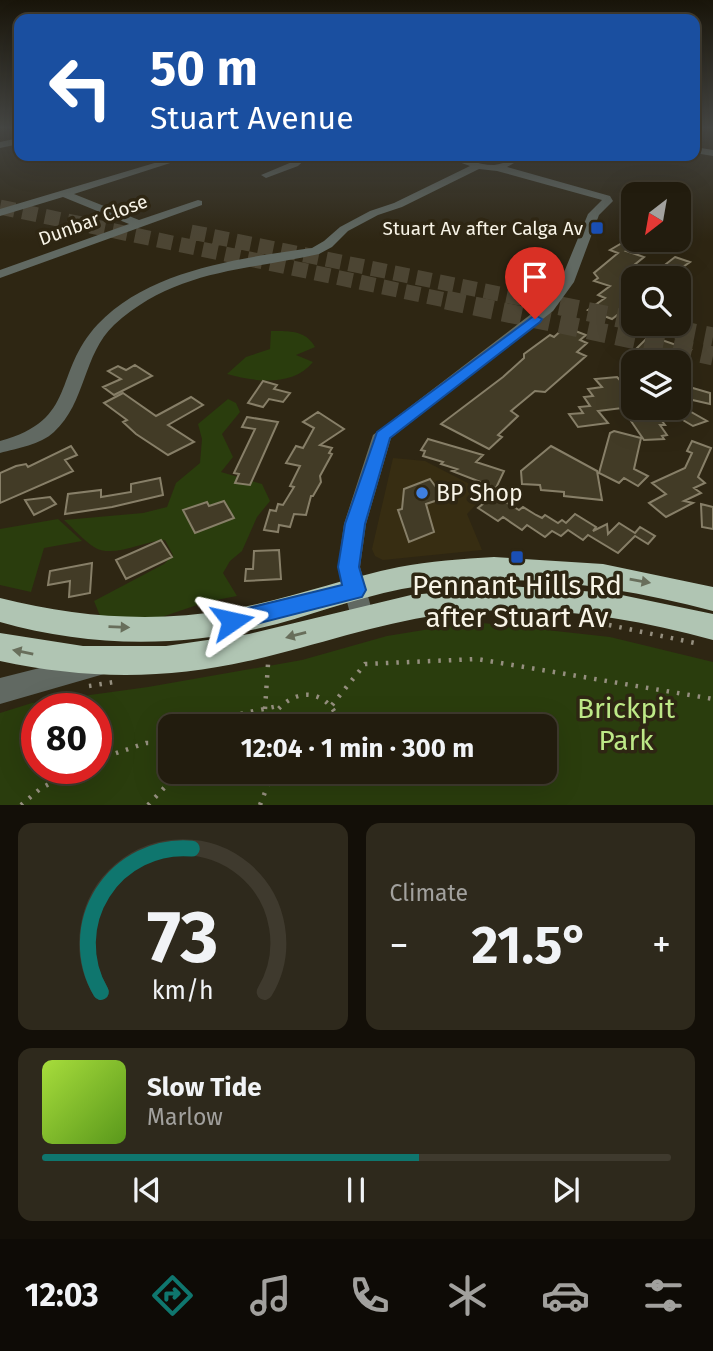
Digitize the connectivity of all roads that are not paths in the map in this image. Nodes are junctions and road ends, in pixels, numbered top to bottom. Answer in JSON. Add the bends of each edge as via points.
{"nodes":[{"id":1,"x":156,"y":166,"type":"edge"},
{"id":2,"x":291,"y":166,"type":"edge"},
{"id":3,"x":481,"y":166,"type":"joint"},
{"id":4,"x":503,"y":166,"type":"edge"},
{"id":5,"x":498,"y":168,"type":"junction"},
{"id":6,"x":266,"y":175,"type":"dead end"},
{"id":7,"x":65,"y":194,"type":"junction"},
{"id":8,"x":198,"y":203,"type":"dead end"},
{"id":9,"x":0,"y":213,"type":"edge"},
{"id":10,"x":139,"y":224,"type":"junction"},
{"id":11,"x":0,"y":274,"type":"edge"},
{"id":12,"x":0,"y":447,"type":"edge"},
{"id":13,"x":713,"y":598,"type":"edge"},
{"id":14,"x":358,"y":604,"type":"junction"},
{"id":15,"x":1,"y":612,"type":"edge"},
{"id":16,"x":707,"y":636,"type":"edge"},
{"id":17,"x":0,"y":647,"type":"edge"},
{"id":18,"x":110,"y":672,"type":"junction"},
{"id":19,"x":0,"y":691,"type":"edge"}],
"edges":[{"from":1,"to":7,"type":"street"},
{"from":2,"to":6,"type":"street"},
{"from":3,"to":5,"type":"street"},
{"from":3,"to":12,"type":"street","via":[[374,213],[314,251],[206,269],[131,306],[102,329],[83,359],[60,419],[28,439]]},
{"from":4,"to":5,"type":"street"},
{"from":5,"to":14,"type":"street","via":[[608,201],[589,225],[567,282],[548,308],[383,435],[355,524],[349,567]]},
{"from":7,"to":9,"type":"street"},
{"from":7,"to":10,"type":"street"},
{"from":8,"to":10,"type":"street","name":"Dunbar Close"},
{"from":10,"to":11,"type":"street","name":"Dunbar Close"},
{"from":14,"to":13,"type":"highway","one_way":true,"via":[[420,575],[529,568],[589,571]]},
{"from":15,"to":14,"type":"highway","one_way":true,"via":[[69,624],[165,628]]},
{"from":14,"to":16,"type":"highway","via":[[498,597],[595,602]]},
{"from":14,"to":18,"type":"highway","one_way":true,"via":[[222,653]]},
{"from":18,"to":17,"type":"highway","one_way":true},
{"from":18,"to":19,"type":"street"}]}
